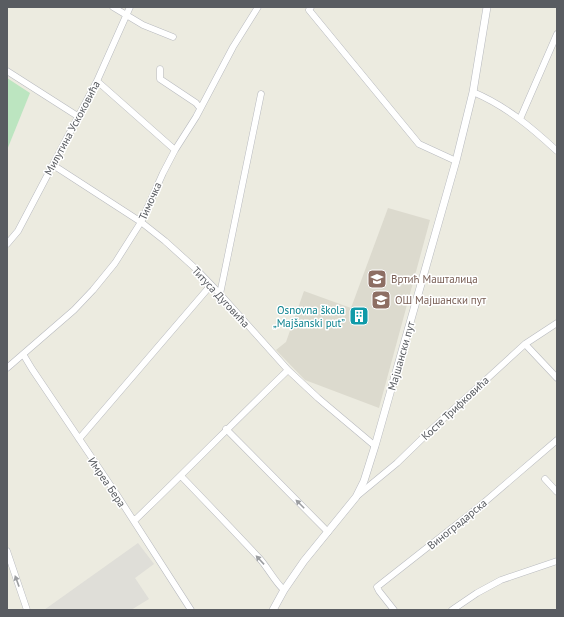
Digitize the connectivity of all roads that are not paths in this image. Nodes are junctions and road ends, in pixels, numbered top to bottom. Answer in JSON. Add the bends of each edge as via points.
{"nodes":[{"id":1,"x":113,"y":7,"type":"edge"},
{"id":2,"x":130,"y":7,"type":"edge"},
{"id":3,"x":258,"y":7,"type":"edge"},
{"id":4,"x":311,"y":7,"type":"edge"},
{"id":5,"x":487,"y":7,"type":"edge"},
{"id":6,"x":126,"y":15,"type":"junction"},
{"id":7,"x":557,"y":34,"type":"edge"},
{"id":8,"x":173,"y":37,"type":"dead end"},
{"id":9,"x":160,"y":69,"type":"dead end"},
{"id":10,"x":7,"y":71,"type":"edge"},
{"id":11,"x":97,"y":81,"type":"junction"},
{"id":12,"x":473,"y":92,"type":"junction"},
{"id":13,"x":261,"y":94,"type":"dead end"},
{"id":14,"x":200,"y":108,"type":"junction"},
{"id":15,"x":79,"y":116,"type":"junction"},
{"id":16,"x":520,"y":119,"type":"junction"},
{"id":17,"x":175,"y":150,"type":"junction"},
{"id":18,"x":557,"y":151,"type":"edge"},
{"id":19,"x":456,"y":161,"type":"junction"},
{"id":20,"x":53,"y":165,"type":"junction"},
{"id":21,"x":141,"y":222,"type":"junction"},
{"id":22,"x":7,"y":244,"type":"edge"},
{"id":23,"x":211,"y":285,"type":"junction"},
{"id":24,"x":220,"y":294,"type":"junction"},
{"id":25,"x":557,"y":323,"type":"edge"},
{"id":26,"x":526,"y":344,"type":"junction"},
{"id":27,"x":23,"y":354,"type":"junction"},
{"id":28,"x":7,"y":368,"type":"edge"},
{"id":29,"x":288,"y":370,"type":"junction"},
{"id":30,"x":557,"y":378,"type":"edge"},
{"id":31,"x":226,"y":429,"type":"junction"},
{"id":32,"x":79,"y":439,"type":"junction"},
{"id":33,"x":557,"y":440,"type":"edge"},
{"id":34,"x":375,"y":446,"type":"junction"},
{"id":35,"x":181,"y":476,"type":"junction"},
{"id":36,"x":545,"y":478,"type":"dead end"},
{"id":37,"x":557,"y":492,"type":"edge"},
{"id":38,"x":356,"y":497,"type":"junction"},
{"id":39,"x":134,"y":521,"type":"junction"},
{"id":40,"x":328,"y":532,"type":"junction"},
{"id":41,"x":7,"y":551,"type":"edge"},
{"id":42,"x":557,"y":561,"type":"edge"},
{"id":43,"x":284,"y":590,"type":"junction"},
{"id":44,"x":27,"y":610,"type":"edge"},
{"id":45,"x":191,"y":610,"type":"edge"},
{"id":46,"x":273,"y":610,"type":"edge"},
{"id":47,"x":394,"y":610,"type":"edge"},
{"id":48,"x":452,"y":610,"type":"edge"}],
"edges":[{"from":1,"to":6,"type":"street"},
{"from":2,"to":6,"type":"street","name":"Милутина Ускоковића"},
{"from":3,"to":14,"type":"street","name":"Тимочка"},
{"from":4,"to":19,"type":"street","via":[[309,10],[419,144]]},
{"from":5,"to":12,"type":"street","name":"Мајшански пут"},
{"from":6,"to":8,"type":"street"},
{"from":6,"to":11,"type":"street","name":"Милутина Ускоковића"},
{"from":7,"to":16,"type":"street"},
{"from":9,"to":14,"type":"street","via":[[160,79]]},
{"from":10,"to":15,"type":"street"},
{"from":11,"to":15,"type":"street","name":"Милутина Ускоковића"},
{"from":11,"to":17,"type":"street"},
{"from":12,"to":16,"type":"street"},
{"from":12,"to":19,"type":"street","name":"Мајшански пут"},
{"from":13,"to":24,"type":"street"},
{"from":14,"to":17,"type":"street","name":"Тимочка"},
{"from":15,"to":20,"type":"street","name":"Милутина Ускоковића"},
{"from":16,"to":18,"type":"street"},
{"from":17,"to":21,"type":"street","name":"Тимочка"},
{"from":19,"to":34,"type":"street","name":"Мајшански пут"},
{"from":20,"to":21,"type":"street","name":"Титуса Дуговића"},
{"from":20,"to":22,"type":"street","name":"Милутина Ускоковића","via":[[18,231]]},
{"from":21,"to":23,"type":"street","name":"Титуса Дуговића"},
{"from":21,"to":27,"type":"street","name":"Тимочка","via":[[115,263],[93,290]]},
{"from":23,"to":24,"type":"street","name":"Титуса Дуговића"},
{"from":23,"to":32,"type":"street"},
{"from":24,"to":29,"type":"street","name":"Титуса Дуговића"},
{"from":25,"to":26,"type":"street","name":"Косте Трифковића"},
{"from":26,"to":30,"type":"street"},
{"from":26,"to":38,"type":"street","name":"Косте Трифковића","via":[[397,463]]},
{"from":27,"to":28,"type":"street","name":"Тимочка"},
{"from":27,"to":32,"type":"street","name":"Имреа Бера"},
{"from":29,"to":31,"type":"street"},
{"from":29,"to":34,"type":"street","name":"Титуса Дуговића"},
{"from":31,"to":35,"type":"street"},
{"from":40,"to":31,"type":"street","one_way":true},
{"from":32,"to":39,"type":"street","name":"Имреа Бера"},
{"from":33,"to":47,"type":"street","name":"Виноградарска","via":[[480,506],[377,587]]},
{"from":34,"to":38,"type":"street","name":"Мајшански пут"},
{"from":35,"to":39,"type":"street"},
{"from":43,"to":35,"type":"street","one_way":true,"via":[[263,562]]},
{"from":36,"to":37,"type":"street"},
{"from":38,"to":40,"type":"street","name":"Мајшански пут"},
{"from":39,"to":45,"type":"street","name":"Имреа Бера"},
{"from":40,"to":43,"type":"street","name":"Мајшански пут"},
{"from":44,"to":41,"type":"street","one_way":true},
{"from":42,"to":48,"type":"street","via":[[501,580]]},
{"from":43,"to":46,"type":"street","name":"Мајшански пут"}]}
